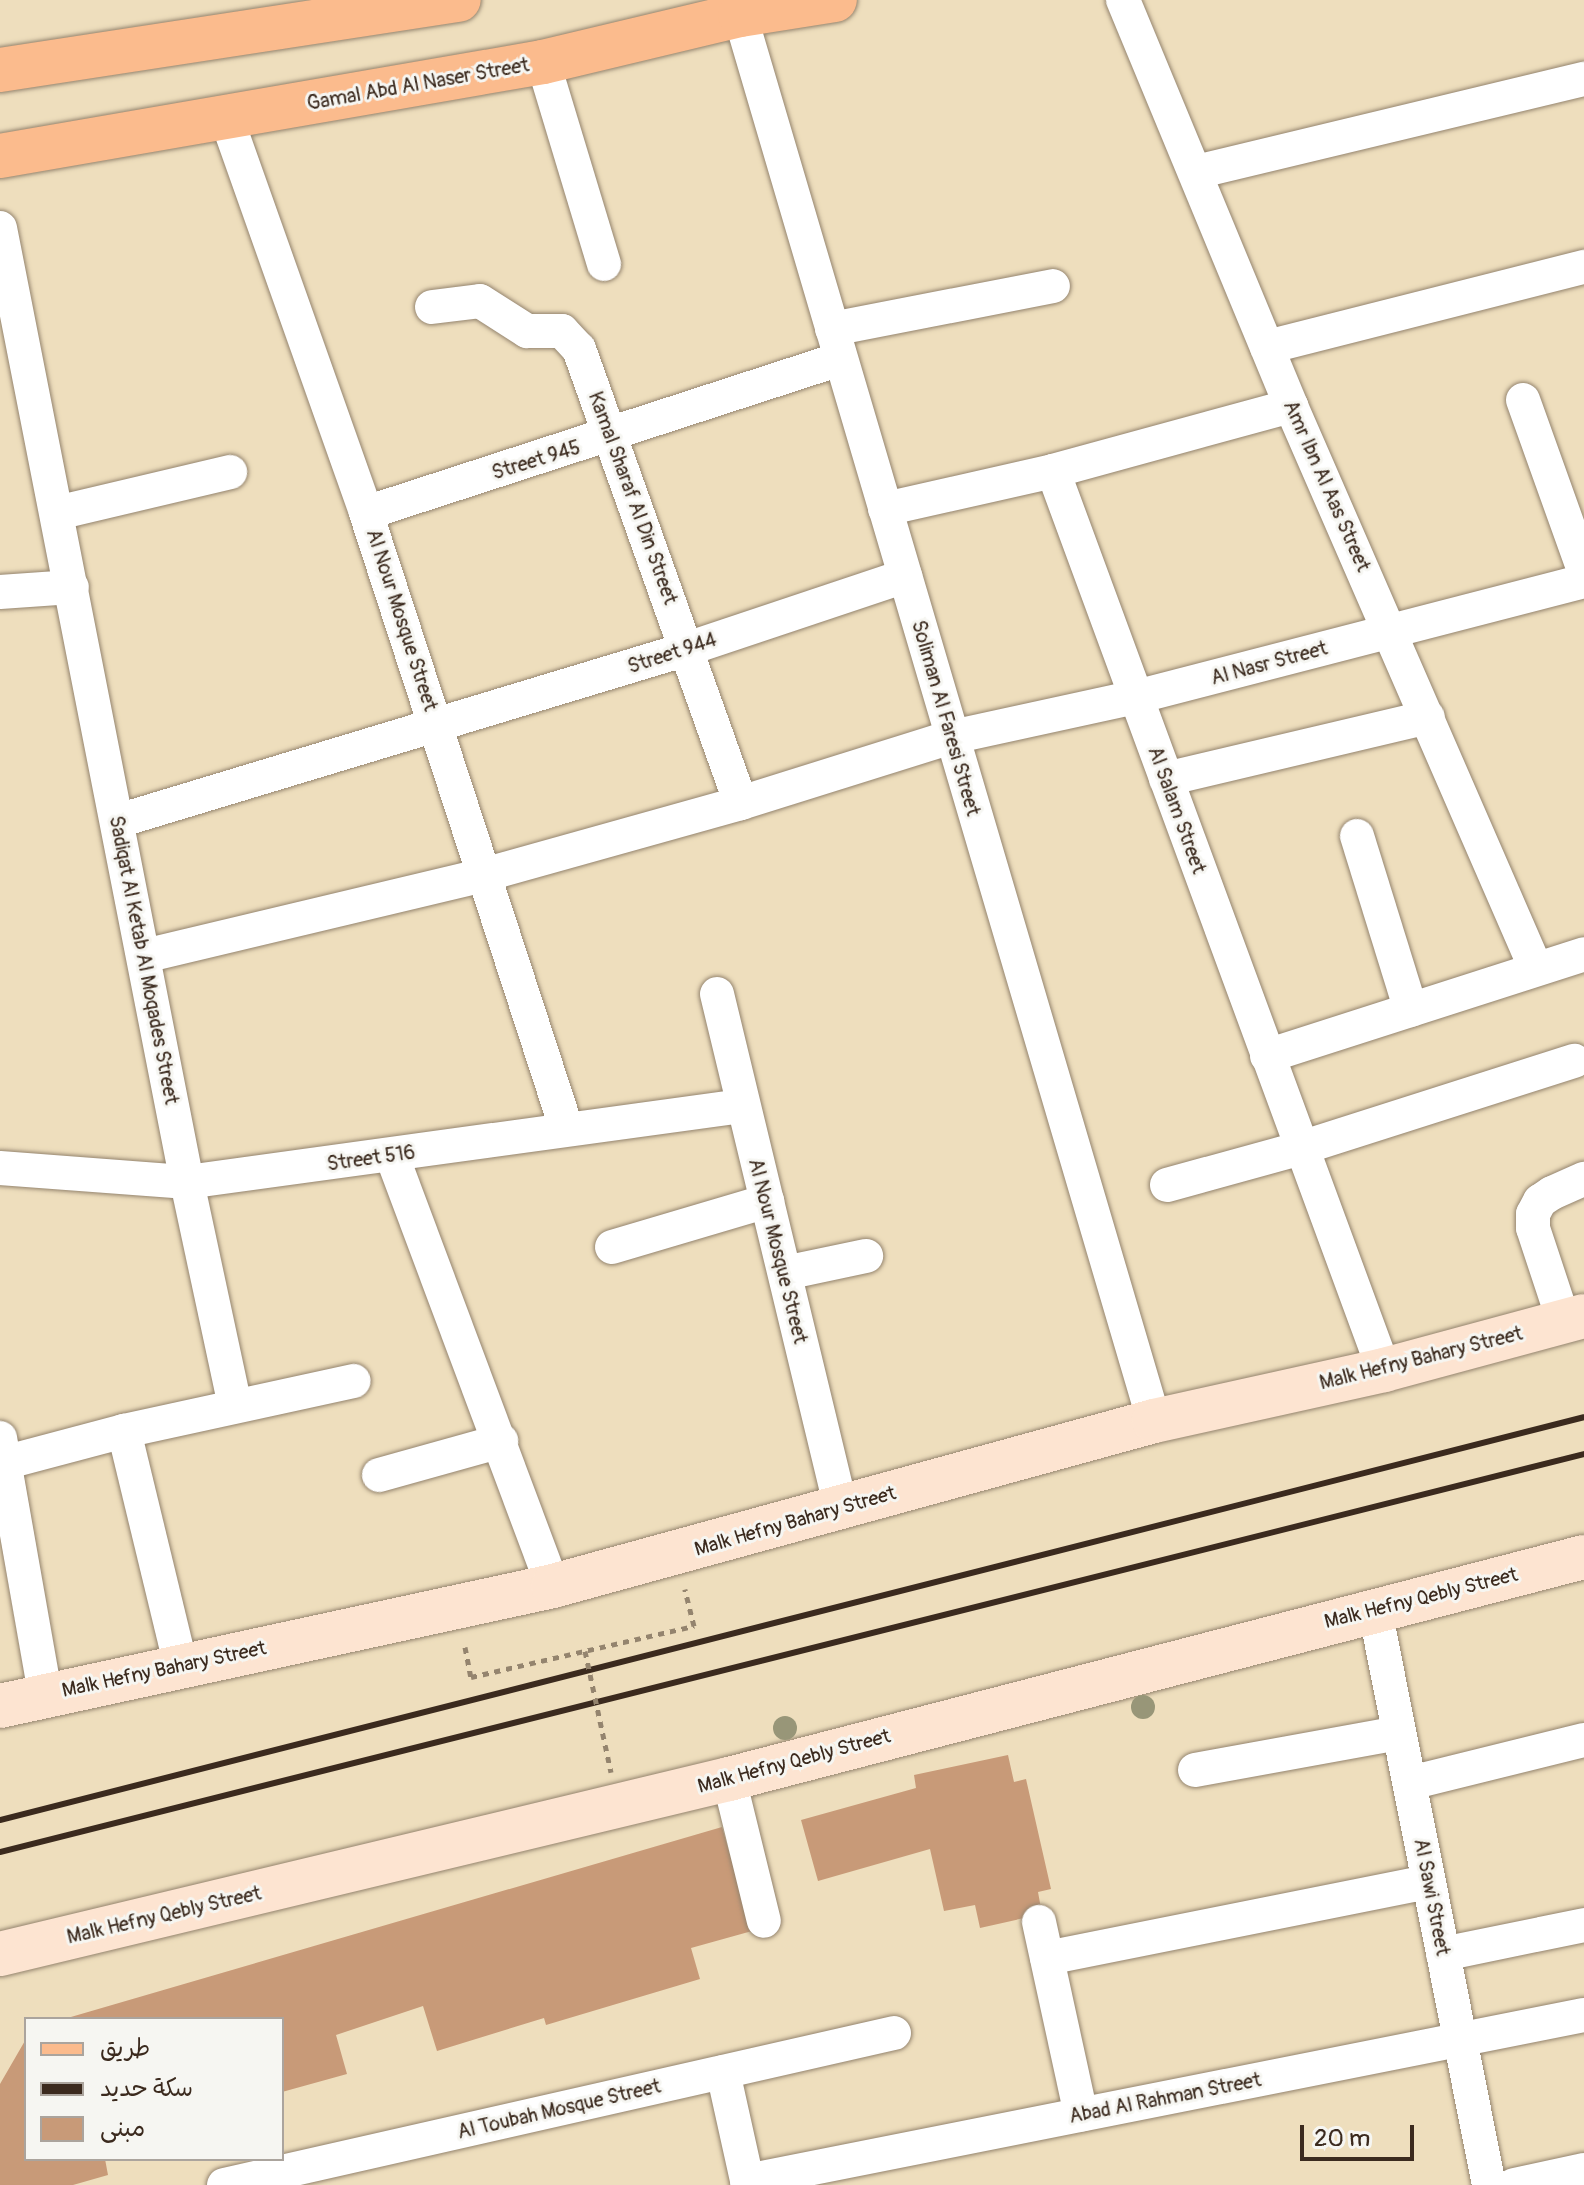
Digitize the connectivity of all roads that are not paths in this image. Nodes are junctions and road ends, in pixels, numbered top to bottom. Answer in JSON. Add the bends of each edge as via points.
{"nodes":[{"id":1,"x":459,"y":0,"type":"edge"},
{"id":2,"x":835,"y":0,"type":"edge"},
{"id":3,"x":1123,"y":0,"type":"edge"},
{"id":4,"x":740,"y":15,"type":"junction"},
{"id":5,"x":543,"y":62,"type":"junction"},
{"id":6,"x":0,"y":70,"type":"edge"},
{"id":7,"x":1584,"y":79,"type":"edge"},
{"id":8,"x":226,"y":117,"type":"junction"},
{"id":9,"x":0,"y":156,"type":"edge"},
{"id":10,"x":1196,"y":172,"type":"junction"},
{"id":11,"x":0,"y":228,"type":"edge"},
{"id":12,"x":604,"y":264,"type":"dead end"},
{"id":13,"x":1584,"y":267,"type":"edge"},
{"id":14,"x":1053,"y":286,"type":"dead end"},
{"id":15,"x":432,"y":307,"type":"dead end"},
{"id":16,"x":836,"y":344,"type":"junction"},
{"id":17,"x":1267,"y":347,"type":"junction"},
{"id":18,"x":1523,"y":400,"type":"dead end"},
{"id":19,"x":1291,"y":406,"type":"junction"},
{"id":20,"x":610,"y":437,"type":"junction"},
{"id":21,"x":1053,"y":471,"type":"junction"},
{"id":22,"x":230,"y":472,"type":"dead end"},
{"id":23,"x":885,"y":509,"type":"junction"},
{"id":24,"x":57,"y":513,"type":"junction"},
{"id":25,"x":366,"y":513,"type":"junction"},
{"id":26,"x":1584,"y":570,"type":"edge"},
{"id":27,"x":905,"y":576,"type":"junction"},
{"id":28,"x":1584,"y":581,"type":"edge"},
{"id":29,"x":72,"y":587,"type":"junction"},
{"id":30,"x":0,"y":592,"type":"edge"},
{"id":31,"x":1392,"y":631,"type":"junction"},
{"id":32,"x":687,"y":649,"type":"junction"},
{"id":33,"x":1136,"y":697,"type":"junction"},
{"id":34,"x":1428,"y":717,"type":"junction"},
{"id":35,"x":438,"y":726,"type":"junction"},
{"id":36,"x":952,"y":737,"type":"junction"},
{"id":37,"x":1166,"y":779,"type":"junction"},
{"id":38,"x":741,"y":803,"type":"junction"},
{"id":39,"x":118,"y":821,"type":"junction"},
{"id":40,"x":1357,"y":836,"type":"dead end"},
{"id":41,"x":487,"y":874,"type":"junction"},
{"id":42,"x":1584,"y":954,"type":"edge"},
{"id":43,"x":144,"y":956,"type":"junction"},
{"id":44,"x":1536,"y":969,"type":"junction"},
{"id":45,"x":717,"y":994,"type":"dead end"},
{"id":46,"x":1411,"y":1010,"type":"junction"},
{"id":47,"x":1267,"y":1056,"type":"junction"},
{"id":48,"x":1574,"y":1061,"type":"dead end"},
{"id":49,"x":741,"y":1106,"type":"junction"},
{"id":50,"x":566,"y":1127,"type":"junction"},
{"id":51,"x":1301,"y":1148,"type":"junction"},
{"id":52,"x":392,"y":1156,"type":"junction"},
{"id":53,"x":0,"y":1168,"type":"edge"},
{"id":54,"x":1584,"y":1179,"type":"edge"},
{"id":55,"x":187,"y":1182,"type":"junction"},
{"id":56,"x":1167,"y":1185,"type":"dead end"},
{"id":57,"x":767,"y":1201,"type":"junction"},
{"id":58,"x":612,"y":1247,"type":"dead end"},
{"id":59,"x":866,"y":1256,"type":"dead end"},
{"id":60,"x":785,"y":1273,"type":"junction"},
{"id":61,"x":1574,"y":1319,"type":"edge"},
{"id":62,"x":1384,"y":1370,"type":"junction"},
{"id":63,"x":354,"y":1381,"type":"dead end"},
{"id":64,"x":235,"y":1406,"type":"junction"},
{"id":65,"x":1154,"y":1421,"type":"junction"},
{"id":66,"x":124,"y":1431,"type":"junction"},
{"id":67,"x":501,"y":1441,"type":"junction"},
{"id":68,"x":2,"y":1455,"type":"edge"},
{"id":69,"x":379,"y":1475,"type":"dead end"},
{"id":70,"x":841,"y":1508,"type":"junction"},
{"id":71,"x":1584,"y":1557,"type":"edge"},
{"id":72,"x":553,"y":1586,"type":"junction"},
{"id":73,"x":1375,"y":1610,"type":"junction"},
{"id":74,"x":181,"y":1666,"type":"junction"},
{"id":75,"x":45,"y":1694,"type":"junction"},
{"id":76,"x":0,"y":1706,"type":"edge"},
{"id":77,"x":1399,"y":1733,"type":"junction"},
{"id":78,"x":1584,"y":1740,"type":"edge"},
{"id":79,"x":1195,"y":1770,"type":"dead end"},
{"id":80,"x":729,"y":1779,"type":"junction"},
{"id":81,"x":1410,"y":1783,"type":"junction"},
{"id":82,"x":1427,"y":1882,"type":"junction"},
{"id":83,"x":764,"y":1921,"type":"dead end"},
{"id":84,"x":1039,"y":1922,"type":"dead end"},
{"id":85,"x":1584,"y":1925,"type":"edge"},
{"id":86,"x":0,"y":1954,"type":"edge"},
{"id":87,"x":1443,"y":1954,"type":"junction"},
{"id":88,"x":1047,"y":1958,"type":"junction"},
{"id":89,"x":1584,"y":2015,"type":"edge"},
{"id":90,"x":894,"y":2033,"type":"dead end"},
{"id":91,"x":1460,"y":2039,"type":"junction"},
{"id":92,"x":723,"y":2072,"type":"junction"},
{"id":93,"x":1081,"y":2114,"type":"junction"},
{"id":94,"x":1584,"y":2170,"type":"edge"},
{"id":95,"x":747,"y":2183,"type":"edge"},
{"id":96,"x":224,"y":2185,"type":"edge"},
{"id":97,"x":1489,"y":2185,"type":"edge"},
{"id":98,"x":1514,"y":2185,"type":"edge"}],
"edges":[{"from":1,"to":6,"type":"main road"},
{"from":2,"to":4,"type":"main road","name":"Gamal Abd Al Naser Street"},
{"from":3,"to":10,"type":"street","name":"Amr Ibn Al Aas Street"},
{"from":4,"to":5,"type":"main road","name":"Gamal Abd Al Naser Street"},
{"from":4,"to":16,"type":"street","name":"Soliman Al Faresi Street"},
{"from":5,"to":8,"type":"main road","name":"Gamal Abd Al Naser Street"},
{"from":5,"to":12,"type":"street"},
{"from":7,"to":10,"type":"street"},
{"from":8,"to":9,"type":"main road","name":"Gamal Abd Al Naser Street"},
{"from":8,"to":25,"type":"street","name":"Al Nour Mosque Street"},
{"from":10,"to":17,"type":"street","name":"Amr Ibn Al Aas Street"},
{"from":11,"to":24,"type":"street","name":"Sadiqat Al Ketab Al Moqades Street"},
{"from":13,"to":17,"type":"street"},
{"from":14,"to":16,"type":"street","name":"Street 945"},
{"from":15,"to":20,"type":"street","name":"Kamal Sharaf Al Din Street","via":[[480,301],[527,331],[562,331],[579,349]]},
{"from":16,"to":20,"type":"street","name":"Street 945"},
{"from":16,"to":23,"type":"street","name":"Soliman Al Faresi Street"},
{"from":17,"to":19,"type":"street","name":"Amr Ibn Al Aas Street"},
{"from":18,"to":26,"type":"street"},
{"from":19,"to":21,"type":"street"},
{"from":19,"to":31,"type":"street","name":"Amr Ibn Al Aas Street"},
{"from":20,"to":25,"type":"street","name":"Street 945"},
{"from":20,"to":32,"type":"street","name":"Kamal Sharaf Al Din Street"},
{"from":21,"to":23,"type":"street"},
{"from":21,"to":33,"type":"street","name":"Al Salam Street"},
{"from":22,"to":24,"type":"street"},
{"from":23,"to":27,"type":"street","name":"Soliman Al Faresi Street"},
{"from":24,"to":29,"type":"street","name":"Sadiqat Al Ketab Al Moqades Street"},
{"from":25,"to":35,"type":"street","name":"Al Nour Mosque Street"},
{"from":27,"to":32,"type":"street","name":"Street 944"},
{"from":27,"to":36,"type":"street","name":"Soliman Al Faresi Street"},
{"from":28,"to":31,"type":"street","name":"Al Nasr Street"},
{"from":29,"to":30,"type":"street"},
{"from":29,"to":39,"type":"street","name":"Sadiqat Al Ketab Al Moqades Street"},
{"from":31,"to":33,"type":"street","name":"Al Nasr Street"},
{"from":31,"to":34,"type":"street","name":"Amr Ibn Al Aas Street"},
{"from":32,"to":35,"type":"street","name":"Street 944"},
{"from":32,"to":38,"type":"street","name":"Kamal Sharaf Al Din Street"},
{"from":33,"to":36,"type":"street","name":"Al Nasr Street"},
{"from":33,"to":37,"type":"street","name":"Al Salam Street"},
{"from":34,"to":37,"type":"street"},
{"from":34,"to":44,"type":"street","name":"Amr Ibn Al Aas Street"},
{"from":35,"to":39,"type":"street","name":"Street 944"},
{"from":35,"to":41,"type":"street","name":"Al Nour Mosque Street"},
{"from":36,"to":38,"type":"street","name":"Al Nasr Street"},
{"from":36,"to":65,"type":"street","name":"Soliman Al Faresi Street"},
{"from":37,"to":47,"type":"street","name":"Al Salam Street"},
{"from":38,"to":41,"type":"street","name":"Al Nasr Street"},
{"from":39,"to":43,"type":"street","name":"Sadiqat Al Ketab Al Moqades Street"},
{"from":40,"to":46,"type":"street"},
{"from":41,"to":43,"type":"street","name":"Al Nasr Street"},
{"from":41,"to":50,"type":"street","name":"Al Nour Mosque Street"},
{"from":42,"to":44,"type":"street"},
{"from":43,"to":55,"type":"street","name":"Sadiqat Al Ketab Al Moqades Street"},
{"from":44,"to":46,"type":"street"},
{"from":45,"to":49,"type":"street","name":"Al Nour Mosque Street"},
{"from":46,"to":47,"type":"street"},
{"from":47,"to":51,"type":"street","name":"Al Salam Street"},
{"from":48,"to":51,"type":"street"},
{"from":49,"to":50,"type":"street","name":"Street 516"},
{"from":49,"to":57,"type":"street","name":"Al Nour Mosque Street"},
{"from":50,"to":52,"type":"street","name":"Street 516"},
{"from":51,"to":56,"type":"street"},
{"from":51,"to":62,"type":"street","name":"Al Salam Street"},
{"from":52,"to":55,"type":"street","name":"Street 516"},
{"from":52,"to":67,"type":"street"},
{"from":53,"to":55,"type":"street","name":"Street 516"},
{"from":54,"to":61,"type":"street","via":[[1540,1201],[1533,1214],[1533,1228]]},
{"from":55,"to":64,"type":"street","name":"Sadiqat Al Ketab Al Moqades Street"},
{"from":57,"to":58,"type":"street"},
{"from":57,"to":60,"type":"street","name":"Al Nour Mosque Street"},
{"from":59,"to":60,"type":"street"},
{"from":60,"to":70,"type":"street","name":"Al Nour Mosque Street"},
{"from":61,"to":62,"type":"street","name":"Malk Hefny Bahary Street"},
{"from":62,"to":65,"type":"street","name":"Malk Hefny Bahary Street"},
{"from":63,"to":64,"type":"street"},
{"from":64,"to":66,"type":"street"},
{"from":65,"to":70,"type":"street","name":"Malk Hefny Bahary Street"},
{"from":66,"to":68,"type":"street"},
{"from":66,"to":74,"type":"street"},
{"from":67,"to":69,"type":"street"},
{"from":67,"to":72,"type":"street"},
{"from":68,"to":75,"type":"street"},
{"from":70,"to":72,"type":"street","name":"Malk Hefny Bahary Street"},
{"from":71,"to":73,"type":"street","name":"Malk Hefny Qebly Street"},
{"from":72,"to":74,"type":"street","name":"Malk Hefny Bahary Street"},
{"from":73,"to":77,"type":"street","name":"Al Sawi Street"},
{"from":73,"to":80,"type":"street","name":"Malk Hefny Qebly Street"},
{"from":74,"to":75,"type":"street","name":"Malk Hefny Bahary Street"},
{"from":75,"to":76,"type":"street","name":"Malk Hefny Bahary Street"},
{"from":77,"to":79,"type":"street"},
{"from":77,"to":81,"type":"street","name":"Al Sawi Street"},
{"from":78,"to":81,"type":"street"},
{"from":80,"to":83,"type":"street"},
{"from":80,"to":86,"type":"street","name":"Malk Hefny Qebly Street"},
{"from":81,"to":82,"type":"street","name":"Al Sawi Street"},
{"from":82,"to":87,"type":"street","name":"Al Sawi Street"},
{"from":82,"to":88,"type":"street"},
{"from":84,"to":88,"type":"street"},
{"from":85,"to":87,"type":"street"},
{"from":87,"to":91,"type":"street","name":"Al Sawi Street"},
{"from":88,"to":93,"type":"street"},
{"from":89,"to":91,"type":"street","name":"Abad Al Rahman Street"},
{"from":90,"to":92,"type":"street","name":"Al Toubah Mosque Street"},
{"from":91,"to":93,"type":"street","name":"Abad Al Rahman Street"},
{"from":91,"to":97,"type":"street","name":"Al Sawi Street"},
{"from":92,"to":95,"type":"street"},
{"from":92,"to":96,"type":"street","name":"Al Toubah Mosque Street"},
{"from":93,"to":95,"type":"street","name":"Abad Al Rahman Street"},
{"from":94,"to":98,"type":"street"}]}
